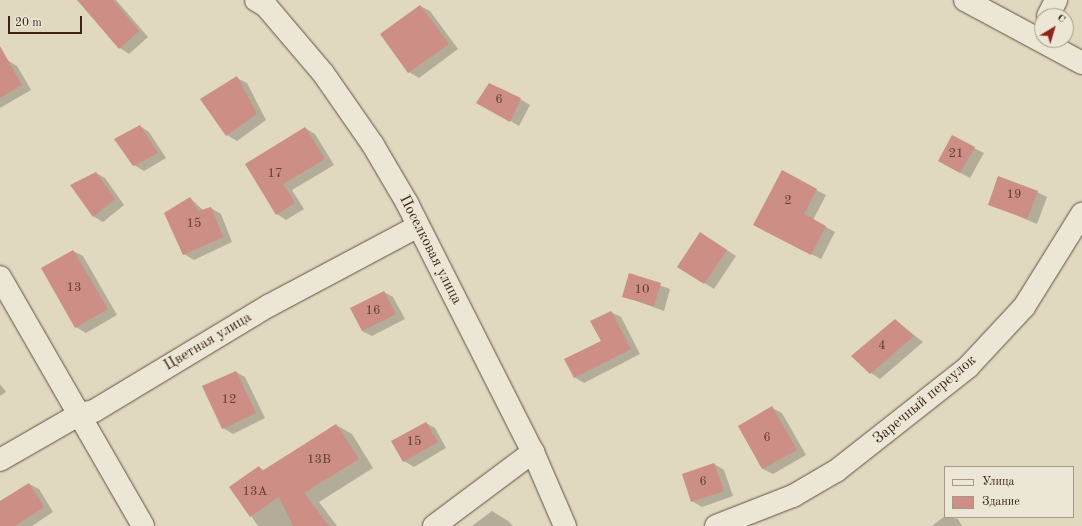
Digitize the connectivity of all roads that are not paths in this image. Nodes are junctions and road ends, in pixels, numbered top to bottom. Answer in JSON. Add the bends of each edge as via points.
{"nodes":[{"id":1,"x":256,"y":0,"type":"edge"},
{"id":2,"x":965,"y":0,"type":"edge"},
{"id":3,"x":1034,"y":31,"type":"edge"},
{"id":4,"x":1060,"y":48,"type":"edge"},
{"id":5,"x":1082,"y":63,"type":"edge"},
{"id":6,"x":1082,"y":214,"type":"edge"},
{"id":7,"x":417,"y":226,"type":"junction"},
{"id":8,"x":0,"y":277,"type":"edge"},
{"id":9,"x":80,"y":414,"type":"junction"},
{"id":10,"x":533,"y":452,"type":"junction"},
{"id":11,"x":0,"y":460,"type":"edge"},
{"id":12,"x":143,"y":526,"type":"edge"},
{"id":13,"x":434,"y":526,"type":"edge"},
{"id":14,"x":565,"y":526,"type":"edge"},
{"id":15,"x":716,"y":526,"type":"edge"}],
"edges":[{"from":1,"to":7,"type":"street","name":"Поселковая улица","via":[[266,6],[323,73],[373,145]]},
{"from":2,"to":3,"type":"street"},
{"from":4,"to":5,"type":"street"},
{"from":6,"to":15,"type":"street","name":"Заречный переулок","via":[[1024,307],[968,367],[836,471],[793,496]]},
{"from":7,"to":9,"type":"street","name":"Цветная улица","via":[[270,305],[94,411]]},
{"from":7,"to":10,"type":"street","name":"Поселковая улица"},
{"from":8,"to":9,"type":"street"},
{"from":9,"to":11,"type":"street","name":"Цветная улица"},
{"from":9,"to":12,"type":"street"},
{"from":10,"to":13,"type":"street"},
{"from":10,"to":14,"type":"street","name":"Поселковая улица"}]}
